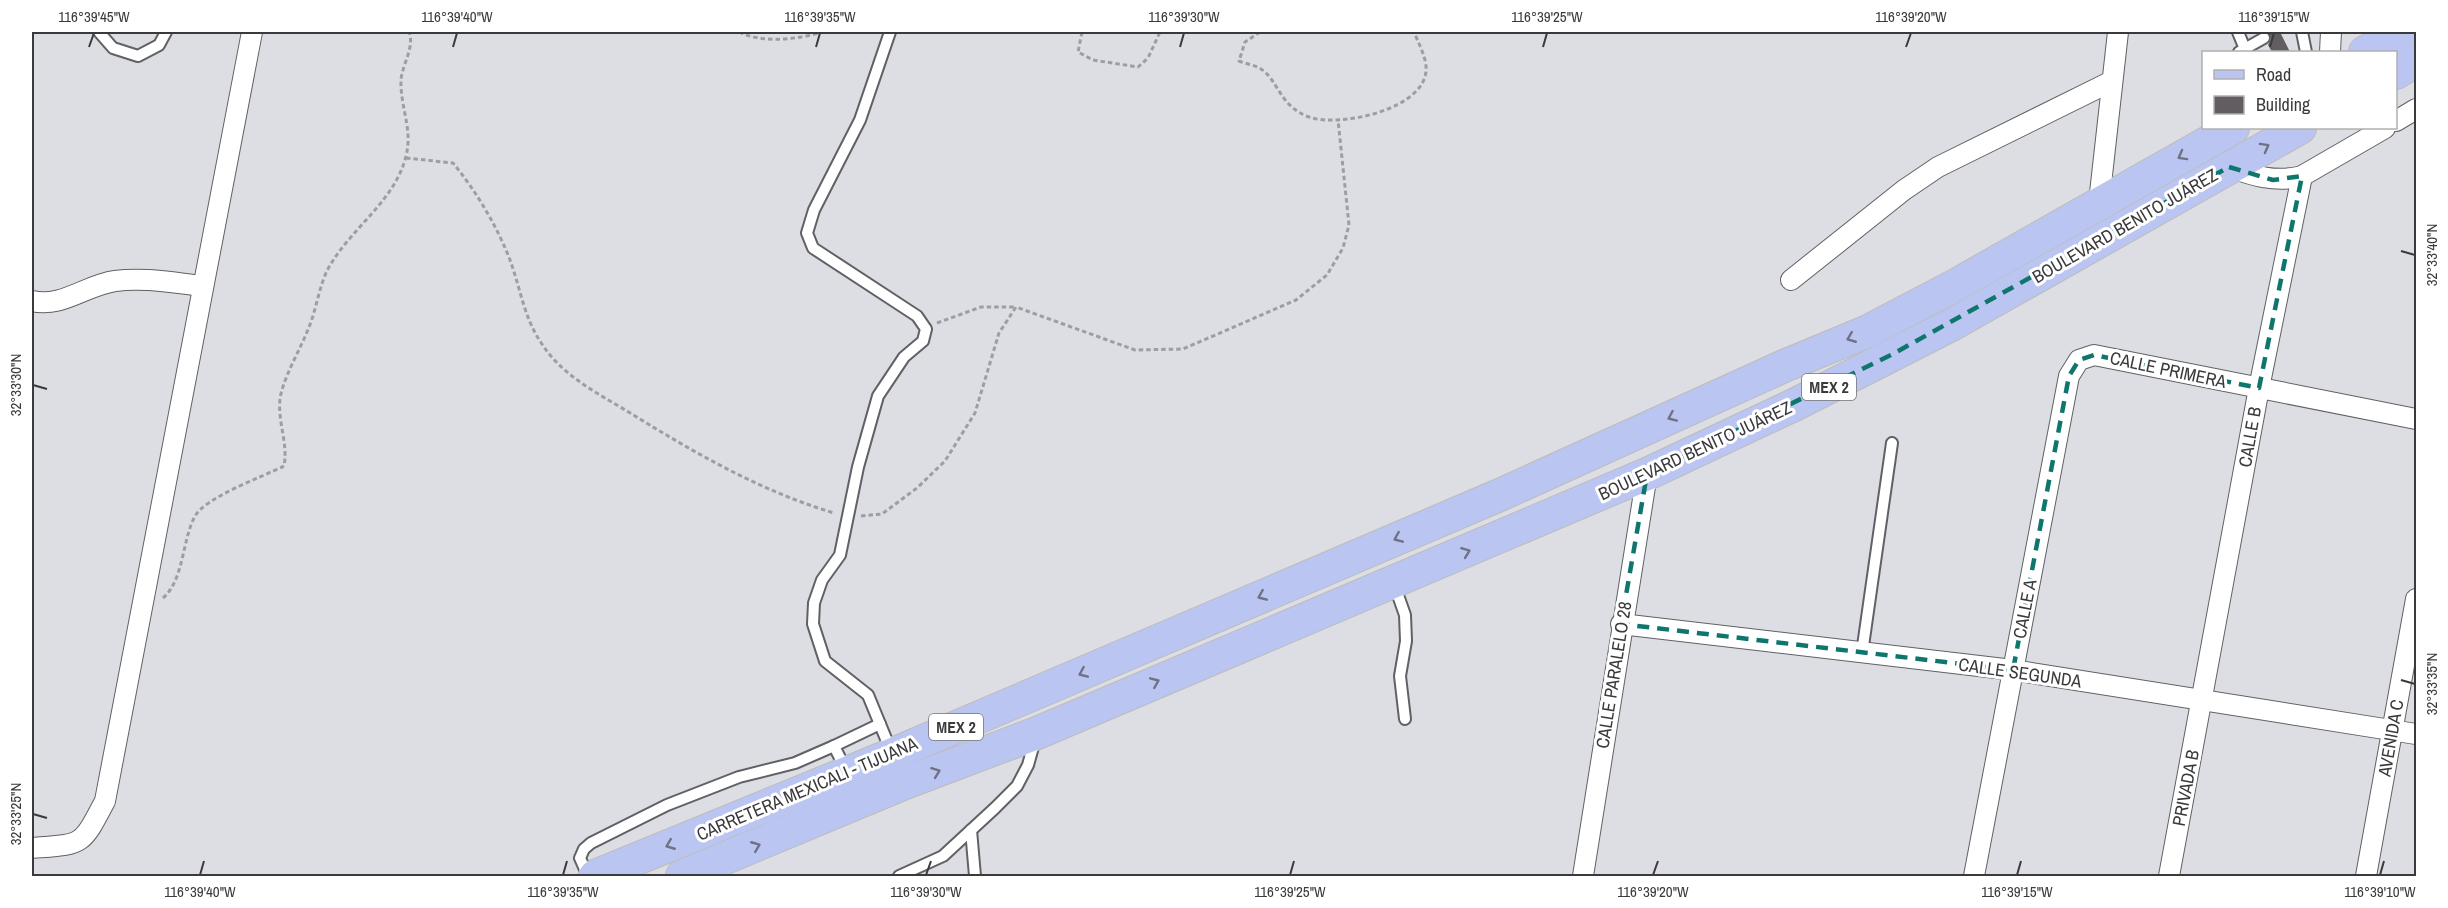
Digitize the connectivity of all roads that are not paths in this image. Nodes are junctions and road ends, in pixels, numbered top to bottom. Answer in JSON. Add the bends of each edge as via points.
{"nodes":[{"id":1,"x":99,"y":32,"type":"edge"},
{"id":2,"x":166,"y":32,"type":"edge"},
{"id":3,"x":252,"y":32,"type":"edge"},
{"id":4,"x":890,"y":32,"type":"edge"},
{"id":5,"x":2118,"y":32,"type":"edge"},
{"id":6,"x":2238,"y":32,"type":"edge"},
{"id":7,"x":2302,"y":32,"type":"edge"},
{"id":8,"x":2331,"y":32,"type":"edge"},
{"id":9,"x":2403,"y":32,"type":"edge"},
{"id":10,"x":2264,"y":38,"type":"dead end"},
{"id":11,"x":2242,"y":51,"type":"edge"},
{"id":12,"x":2306,"y":51,"type":"edge"},
{"id":13,"x":2330,"y":51,"type":"edge"},
{"id":14,"x":2367,"y":51,"type":"edge"},
{"id":15,"x":2416,"y":62,"type":"edge"},
{"id":16,"x":2397,"y":72,"type":"edge"},
{"id":17,"x":2112,"y":81,"type":"junction"},
{"id":18,"x":2416,"y":109,"type":"edge"},
{"id":19,"x":2397,"y":120,"type":"edge"},
{"id":20,"x":2231,"y":129,"type":"edge"},
{"id":21,"x":2298,"y":129,"type":"edge"},
{"id":22,"x":2383,"y":129,"type":"edge"},
{"id":23,"x":2229,"y":167,"type":"junction"},
{"id":24,"x":2302,"y":176,"type":"junction"},
{"id":25,"x":2099,"y":202,"type":"junction"},
{"id":26,"x":2008,"y":255,"type":"junction"},
{"id":27,"x":1791,"y":280,"type":"dead end"},
{"id":28,"x":203,"y":286,"type":"junction"},
{"id":29,"x":32,"y":301,"type":"edge"},
{"id":30,"x":1891,"y":355,"type":"junction"},
{"id":31,"x":2069,"y":376,"type":"joint"},
{"id":32,"x":2259,"y":388,"type":"junction"},
{"id":33,"x":2416,"y":419,"type":"edge"},
{"id":34,"x":1892,"y":442,"type":"dead end"},
{"id":35,"x":1647,"y":474,"type":"junction"},
{"id":36,"x":1316,"y":573,"type":"joint"},
{"id":37,"x":1393,"y":581,"type":"junction"},
{"id":38,"x":2416,"y":599,"type":"edge"},
{"id":39,"x":1328,"y":608,"type":"joint"},
{"id":40,"x":1621,"y":624,"type":"junction"},
{"id":41,"x":1862,"y":653,"type":"junction"},
{"id":42,"x":2013,"y":670,"type":"junction"},
{"id":43,"x":2203,"y":700,"type":"junction"},
{"id":44,"x":1405,"y":719,"type":"dead end"},
{"id":45,"x":880,"y":724,"type":"junction"},
{"id":46,"x":2392,"y":730,"type":"junction"},
{"id":47,"x":1037,"y":733,"type":"junction"},
{"id":48,"x":2416,"y":734,"type":"edge"},
{"id":49,"x":893,"y":754,"type":"junction"},
{"id":50,"x":848,"y":779,"type":"junction"},
{"id":51,"x":971,"y":830,"type":"junction"},
{"id":52,"x":32,"y":848,"type":"edge"},
{"id":53,"x":588,"y":876,"type":"edge"},
{"id":54,"x":595,"y":876,"type":"edge"},
{"id":55,"x":682,"y":876,"type":"edge"},
{"id":56,"x":899,"y":876,"type":"edge"},
{"id":57,"x":975,"y":876,"type":"edge"},
{"id":58,"x":1582,"y":876,"type":"edge"},
{"id":59,"x":1974,"y":876,"type":"edge"},
{"id":60,"x":2169,"y":876,"type":"edge"},
{"id":61,"x":2366,"y":876,"type":"edge"}],
"edges":[{"from":1,"to":2,"type":"lane","via":[[113,48],[138,56],[159,45]]},
{"from":3,"to":28,"type":"street"},
{"from":4,"to":45,"type":"lane","via":[[860,120],[814,210],[807,233],[813,248],[917,316],[926,329],[923,341],[904,357],[878,396],[840,555],[822,580],[814,603],[813,624],[825,661],[868,695]]},
{"from":5,"to":17,"type":"street"},
{"from":6,"to":11,"type":"lane"},
{"from":7,"to":12,"type":"lane"},
{"from":8,"to":13,"type":"street"},
{"from":9,"to":14,"type":"main road"},
{"from":10,"to":11,"type":"lane"},
{"from":15,"to":16,"type":"main road"},
{"from":17,"to":25,"type":"street"},
{"from":17,"to":27,"type":"street","via":[[1938,167]]},
{"from":18,"to":19,"type":"street"},
{"from":20,"to":25,"type":"main road","name":"BOULEVARD BENITO JUÁREZ","number":"MEX 2","one_way":true},
{"from":23,"to":21,"type":"main road","name":"BOULEVARD BENITO JUÁREZ","number":"MEX 2","one_way":true},
{"from":22,"to":24,"type":"street"},
{"from":23,"to":24,"type":"street","via":[[2273,180]]},
{"from":23,"to":30,"type":"main road","name":"BOULEVARD BENITO JUÁREZ","number":"MEX 2","via":[[1953,324]]},
{"from":24,"to":32,"type":"street","name":"CALLE B"},
{"from":25,"to":26,"type":"main road","name":"BOULEVARD BENITO JUÁREZ","number":"MEX 2"},
{"from":26,"to":30,"type":"main road","via":[[1990,280],[1976,291],[1892,340]]},
{"from":26,"to":36,"type":"main road","name":"BOULEVARD BENITO JUÁREZ","number":"MEX 2","one_way":true,"via":[[1866,332]]},
{"from":28,"to":29,"type":"street","via":[[113,281],[61,300]]},
{"from":28,"to":52,"type":"street","via":[[105,801],[88,835],[71,845]]},
{"from":30,"to":35,"type":"main road","name":"BOULEVARD BENITO JUÁREZ","number":"MEX 2"},
{"from":31,"to":32,"type":"street","name":"CALLE PRIMERA","via":[[2079,360],[2094,355]]},
{"from":31,"to":42,"type":"street","name":"CALLE A"},
{"from":32,"to":33,"type":"street","name":"CALLE PRIMERA"},
{"from":32,"to":43,"type":"street","name":"CALLE B"},
{"from":34,"to":41,"type":"lane"},
{"from":37,"to":35,"type":"main road","name":"BOULEVARD BENITO JUÁREZ","number":"MEX 2","one_way":true},
{"from":35,"to":40,"type":"street","name":"CALLE PARALELO 28"},
{"from":36,"to":49,"type":"main road","name":"CARRETERA MEXICALI - TIJUANA","number":"MEX 2","one_way":true},
{"from":37,"to":39,"type":"main road","name":"BOULEVARD BENITO JUÁREZ","number":"MEX 2"},
{"from":37,"to":44,"type":"lane","via":[[1404,615],[1406,641],[1400,676]]},
{"from":38,"to":46,"type":"street","name":"AVENIDA C"},
{"from":47,"to":39,"type":"main road","name":"CARRETERA MEXICALI - TIJUANA","number":"MEX 2","one_way":true},
{"from":40,"to":41,"type":"street","name":"CALLE SEGUNDA"},
{"from":40,"to":58,"type":"street","name":"CALLE PARALELO 28"},
{"from":41,"to":42,"type":"street","name":"CALLE SEGUNDA"},
{"from":42,"to":43,"type":"street","name":"CALLE SEGUNDA"},
{"from":42,"to":59,"type":"street","name":"CALLE A"},
{"from":43,"to":46,"type":"street","name":"CALLE SEGUNDA"},
{"from":43,"to":60,"type":"street","name":"PRIVADA B"},
{"from":45,"to":49,"type":"lane"},
{"from":45,"to":50,"type":"lane"},
{"from":46,"to":48,"type":"street","name":"CALLE SEGUNDA"},
{"from":46,"to":61,"type":"street","name":"AVENIDA C"},
{"from":50,"to":47,"type":"main road","name":"CARRETERA MEXICALI - TIJUANA","number":"MEX 2","one_way":true},
{"from":47,"to":51,"type":"lane","via":[[1017,786]]},
{"from":49,"to":50,"type":"main road","name":"CARRETERA MEXICALI - TIJUANA","number":"MEX 2"},
{"from":50,"to":53,"type":"lane","via":[[795,763],[739,777],[668,805],[591,843],[580,858]]},
{"from":50,"to":54,"type":"main road","name":"CARRETERA MEXICALI - TIJUANA","number":"MEX 2","one_way":true},
{"from":55,"to":50,"type":"main road","name":"CARRETERA MEXICALI - TIJUANA","number":"MEX 2","one_way":true},
{"from":51,"to":56,"type":"lane","via":[[943,856]]},
{"from":51,"to":57,"type":"lane"}]}
